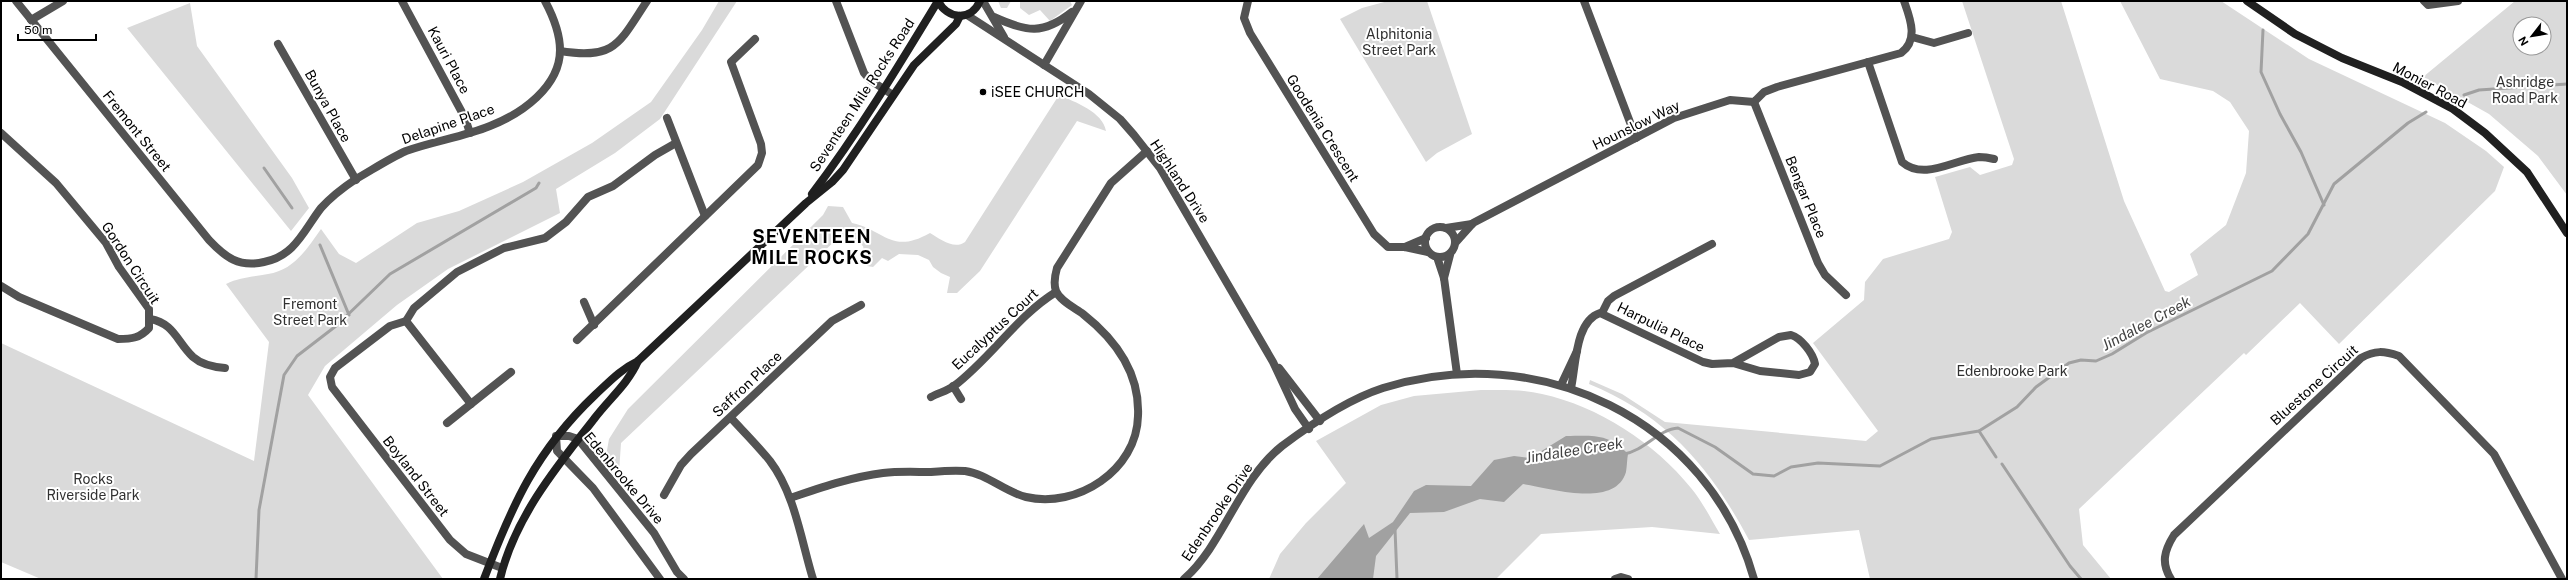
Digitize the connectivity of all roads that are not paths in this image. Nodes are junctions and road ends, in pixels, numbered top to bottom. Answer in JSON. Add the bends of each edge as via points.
{"nodes":[{"id":1,"x":16,"y":1,"type":"edge"},
{"id":2,"x":63,"y":1,"type":"edge"},
{"id":3,"x":402,"y":1,"type":"edge"},
{"id":4,"x":546,"y":1,"type":"edge"},
{"id":5,"x":647,"y":1,"type":"edge"},
{"id":6,"x":836,"y":1,"type":"edge"},
{"id":7,"x":938,"y":1,"type":"edge"},
{"id":8,"x":980,"y":1,"type":"edge"},
{"id":9,"x":983,"y":1,"type":"edge"},
{"id":10,"x":1081,"y":1,"type":"edge"},
{"id":11,"x":1248,"y":1,"type":"edge"},
{"id":12,"x":1584,"y":1,"type":"edge"},
{"id":13,"x":1904,"y":1,"type":"edge"},
{"id":14,"x":2247,"y":1,"type":"edge"},
{"id":15,"x":2424,"y":1,"type":"edge"},
{"id":16,"x":2458,"y":1,"type":"edge"},
{"id":17,"x":1072,"y":12,"type":"junction"},
{"id":18,"x":964,"y":16,"type":"junction"},
{"id":19,"x":994,"y":17,"type":"junction"},
{"id":20,"x":31,"y":20,"type":"junction"},
{"id":21,"x":1968,"y":33,"type":"dead end"},
{"id":22,"x":1912,"y":37,"type":"junction"},
{"id":23,"x":755,"y":38,"type":"dead end"},
{"id":24,"x":1005,"y":38,"type":"junction"},
{"id":25,"x":278,"y":44,"type":"dead end"},
{"id":26,"x":560,"y":51,"type":"junction"},
{"id":27,"x":1868,"y":62,"type":"junction"},
{"id":28,"x":1044,"y":65,"type":"junction"},
{"id":29,"x":884,"y":89,"type":"junction"},
{"id":30,"x":893,"y":95,"type":"junction"},
{"id":31,"x":1754,"y":102,"type":"junction"},
{"id":32,"x":667,"y":118,"type":"dead end"},
{"id":33,"x":1,"y":133,"type":"edge"},
{"id":34,"x":470,"y":133,"type":"junction"},
{"id":35,"x":1636,"y":138,"type":"junction"},
{"id":36,"x":676,"y":143,"type":"junction"},
{"id":37,"x":1147,"y":151,"type":"junction"},
{"id":38,"x":1994,"y":159,"type":"dead end"},
{"id":39,"x":356,"y":180,"type":"junction"},
{"id":40,"x":806,"y":203,"type":"junction"},
{"id":41,"x":705,"y":216,"type":"junction"},
{"id":42,"x":1473,"y":223,"type":"junction"},
{"id":43,"x":1446,"y":228,"type":"junction"},
{"id":44,"x":2567,"y":232,"type":"edge"},
{"id":45,"x":1426,"y":238,"type":"junction"},
{"id":46,"x":1456,"y":242,"type":"junction"},
{"id":47,"x":1712,"y":244,"type":"dead end"},
{"id":48,"x":1405,"y":246,"type":"junction"},
{"id":49,"x":1428,"y":252,"type":"junction"},
{"id":50,"x":1450,"y":255,"type":"junction"},
{"id":51,"x":1437,"y":257,"type":"junction"},
{"id":52,"x":248,"y":263,"type":"joint"},
{"id":53,"x":1444,"y":278,"type":"junction"},
{"id":54,"x":1,"y":286,"type":"edge"},
{"id":55,"x":1056,"y":292,"type":"junction"},
{"id":56,"x":1846,"y":295,"type":"dead end"},
{"id":57,"x":584,"y":302,"type":"dead end"},
{"id":58,"x":860,"y":305,"type":"dead end"},
{"id":59,"x":1602,"y":313,"type":"junction"},
{"id":60,"x":150,"y":319,"type":"junction"},
{"id":61,"x":406,"y":321,"type":"junction"},
{"id":62,"x":594,"y":325,"type":"junction"},
{"id":63,"x":577,"y":340,"type":"dead end"},
{"id":64,"x":1577,"y":351,"type":"junction"},
{"id":65,"x":638,"y":361,"type":"junction"},
{"id":66,"x":1273,"y":362,"type":"junction"},
{"id":67,"x":1733,"y":362,"type":"junction"},
{"id":68,"x":225,"y":368,"type":"dead end"},
{"id":69,"x":511,"y":372,"type":"dead end"},
{"id":70,"x":1457,"y":374,"type":"junction"},
{"id":71,"x":1561,"y":385,"type":"junction"},
{"id":72,"x":953,"y":386,"type":"junction"},
{"id":73,"x":1571,"y":388,"type":"junction"},
{"id":74,"x":931,"y":397,"type":"dead end"},
{"id":75,"x":961,"y":399,"type":"dead end"},
{"id":76,"x":471,"y":404,"type":"junction"},
{"id":77,"x":731,"y":418,"type":"junction"},
{"id":78,"x":1320,"y":421,"type":"junction"},
{"id":79,"x":447,"y":423,"type":"dead end"},
{"id":80,"x":1309,"y":429,"type":"junction"},
{"id":81,"x":556,"y":436,"type":"junction"},
{"id":82,"x":578,"y":439,"type":"junction"},
{"id":83,"x":564,"y":460,"type":"junction"},
{"id":84,"x":664,"y":495,"type":"dead end"},
{"id":85,"x":790,"y":498,"type":"junction"},
{"id":86,"x":490,"y":563,"type":"junction"},
{"id":87,"x":502,"y":568,"type":"junction"},
{"id":88,"x":484,"y":579,"type":"edge"},
{"id":89,"x":500,"y":579,"type":"edge"},
{"id":90,"x":660,"y":579,"type":"edge"},
{"id":91,"x":684,"y":579,"type":"edge"},
{"id":92,"x":813,"y":579,"type":"edge"},
{"id":93,"x":1184,"y":579,"type":"edge"},
{"id":94,"x":1615,"y":579,"type":"edge"},
{"id":95,"x":1628,"y":579,"type":"edge"},
{"id":96,"x":1754,"y":579,"type":"edge"},
{"id":97,"x":2171,"y":579,"type":"edge"},
{"id":98,"x":2562,"y":579,"type":"edge"}],
"edges":[{"from":1,"to":20,"type":"street","name":"Fremont Street"},
{"from":2,"to":20,"type":"street"},
{"from":3,"to":34,"type":"street","name":"Kauri Place","via":[[465,118]]},
{"from":4,"to":26,"type":"street","name":"Delapine Place","via":[[554,19]]},
{"from":5,"to":26,"type":"street","via":[[622,40],[612,49],[594,53]]},
{"from":6,"to":29,"type":"street","via":[[864,73]]},
{"from":7,"to":18,"type":"main road","via":[[946,13]]},
{"from":7,"to":29,"type":"main road","name":"Seventeen Mile Rocks Road"},
{"from":8,"to":18,"type":"main road","via":[[976,8]]},
{"from":9,"to":19,"type":"street","name":"Highland Drive"},
{"from":10,"to":17,"type":"street"},
{"from":11,"to":48,"type":"street","name":"Goodenia Crescent","via":[[1244,18],[1250,33],[1374,234],[1388,247]]},
{"from":12,"to":35,"type":"street"},
{"from":13,"to":22,"type":"street","via":[[1913,30]]},
{"from":14,"to":44,"type":"main road","name":"Monier Road","via":[[2295,34],[2342,58],[2402,82],[2453,109],[2485,133],[2527,172]]},
{"from":15,"to":16,"type":"street","via":[[2428,5]]},
{"from":17,"to":19,"type":"street","via":[[1059,23],[1029,30]]},
{"from":17,"to":28,"type":"street"},
{"from":18,"to":24,"type":"street","name":"Highland Drive"},
{"from":18,"to":30,"type":"main road","name":"Seventeen Mile Rocks Road","via":[[914,65]]},
{"from":19,"to":24,"type":"street","name":"Highland Drive"},
{"from":20,"to":52,"type":"street","name":"Fremont Street","via":[[209,240],[226,258]]},
{"from":21,"to":22,"type":"street","via":[[1934,43]]},
{"from":22,"to":27,"type":"street","via":[[1901,53]]},
{"from":23,"to":41,"type":"street","via":[[731,62],[762,153],[758,165]]},
{"from":24,"to":28,"type":"street","name":"Highland Drive"},
{"from":25,"to":39,"type":"street","name":"Bunya Place"},
{"from":26,"to":34,"type":"street","name":"Delapine Place","via":[[550,81],[539,96],[522,109]]},
{"from":27,"to":31,"type":"street","via":[[1777,87],[1764,92]]},
{"from":27,"to":38,"type":"street","via":[[1902,162],[1910,169],[1921,171],[1980,157]]},
{"from":28,"to":37,"type":"street","name":"Highland Drive","via":[[1089,94],[1120,119]]},
{"from":29,"to":30,"type":"street"},
{"from":29,"to":40,"type":"main road","name":"Seventeen Mile Rocks Road"},
{"from":30,"to":40,"type":"main road","name":"Seventeen Mile Rocks Road","via":[[842,170],[832,182]]},
{"from":31,"to":35,"type":"street","name":"Hounslow Way","via":[[1730,100],[1692,111]]},
{"from":31,"to":56,"type":"street","name":"Bengar Place","via":[[1818,262],[1825,275]]},
{"from":32,"to":36,"type":"street"},
{"from":33,"to":60,"type":"street","name":"Gordon Circuit","via":[[56,183],[106,243],[119,267],[149,309]]},
{"from":34,"to":39,"type":"street","name":"Delapine Place","via":[[404,152]]},
{"from":35,"to":42,"type":"street","name":"Hounslow Way"},
{"from":36,"to":41,"type":"street"},
{"from":36,"to":61,"type":"street","via":[[613,186],[588,197],[566,222],[545,238],[504,248],[457,272],[414,308]]},
{"from":37,"to":55,"type":"street","via":[[1111,183],[1057,268],[1054,280]]},
{"from":37,"to":66,"type":"street","name":"Highland Drive","via":[[1175,193]]},
{"from":39,"to":52,"type":"street","name":"Delapine Place","via":[[322,208],[300,241],[288,252],[263,263]]},
{"from":40,"to":65,"type":"main road","name":"Seventeen Mile Rocks Road"},
{"from":41,"to":62,"type":"street"},
{"from":42,"to":43,"type":"street","name":"Hounslow Way"},
{"from":42,"to":46,"type":"street","name":"Hounslow Way"},
{"from":43,"to":45,"type":"street","via":[[1434,228]]},
{"from":43,"to":46,"type":"street","via":[[1453,234]]},
{"from":45,"to":48,"type":"street","name":"Goodenia Crescent"},
{"from":45,"to":49,"type":"street"},
{"from":46,"to":50,"type":"street"},
{"from":47,"to":59,"type":"street","via":[[1614,296],[1608,301]]},
{"from":48,"to":49,"type":"street","name":"Goodenia Crescent"},
{"from":49,"to":51,"type":"street"},
{"from":50,"to":51,"type":"street"},
{"from":50,"to":53,"type":"street"},
{"from":51,"to":53,"type":"street"},
{"from":53,"to":70,"type":"street"},
{"from":54,"to":60,"type":"street","name":"Gordon Circuit","via":[[19,297],[118,340],[142,336],[149,328]]},
{"from":55,"to":72,"type":"street","name":"Eucalyptus Court","via":[[1037,304],[1015,329]]},
{"from":55,"to":85,"type":"street","via":[[1102,330],[1119,349],[1131,372],[1139,397],[1138,426],[1124,459],[1114,472],[1074,495],[1053,498],[1025,497],[993,480],[965,471],[883,473],[846,480]]},
{"from":57,"to":62,"type":"street"},
{"from":58,"to":77,"type":"street","name":"Saffron Place","via":[[832,321]]},
{"from":59,"to":64,"type":"street","name":"Harpulia Place","via":[[1591,318],[1585,325]]},
{"from":59,"to":67,"type":"street","name":"Harpulia Place","via":[[1703,362]]},
{"from":60,"to":68,"type":"street","via":[[162,321],[193,357],[207,366]]},
{"from":61,"to":76,"type":"street"},
{"from":61,"to":86,"type":"street","name":"Boyland Street","via":[[390,326],[335,368],[330,377],[332,387],[450,540],[466,554]]},
{"from":62,"to":63,"type":"street"},
{"from":64,"to":71,"type":"street","name":"Harpulia Place"},
{"from":64,"to":73,"type":"street","name":"Harpulia Place"},
{"from":65,"to":81,"type":"main road","name":"Seventeen Mile Rocks Road","via":[[625,368]]},
{"from":65,"to":82,"type":"main road","name":"Seventeen Mile Rocks Road","via":[[632,376]]},
{"from":66,"to":78,"type":"street","name":"Highland Drive"},
{"from":66,"to":80,"type":"street","name":"Highland Drive","via":[[1295,409]]},
{"from":67,"to":67,"type":"street","name":"Harpulia Place","via":[[1779,337],[1791,335],[1800,341],[1815,364],[1810,372],[1799,374],[1758,370]]},
{"from":69,"to":76,"type":"street"},
{"from":70,"to":71,"type":"street","name":"Edenbrooke Drive","via":[[1523,377]]},
{"from":70,"to":78,"type":"street","name":"Edenbrooke Drive","via":[[1383,388],[1342,407]]},
{"from":71,"to":73,"type":"street","name":"Edenbrooke Drive"},
{"from":72,"to":74,"type":"street","name":"Eucalyptus Court"},
{"from":72,"to":75,"type":"street","name":"Eucalyptus Court"},
{"from":73,"to":96,"type":"street","name":"Edenbrooke Drive","via":[[1625,411],[1682,456],[1702,477],[1727,516],[1741,541]]},
{"from":76,"to":79,"type":"street"},
{"from":77,"to":84,"type":"street","name":"Saffron Place","via":[[681,465]]},
{"from":77,"to":85,"type":"street","via":[[770,462]]},
{"from":78,"to":80,"type":"street","name":"Edenbrooke Drive"},
{"from":80,"to":93,"type":"street","name":"Edenbrooke Drive","via":[[1282,447],[1254,476],[1205,555]]},
{"from":81,"to":82,"type":"street","name":"Edenbrooke Drive"},
{"from":81,"to":83,"type":"street","via":[[556,451]]},
{"from":81,"to":86,"type":"main road","name":"Seventeen Mile Rocks Road","via":[[519,493]]},
{"from":82,"to":83,"type":"main road","name":"Seventeen Mile Rocks Road"},
{"from":82,"to":91,"type":"street","name":"Edenbrooke Drive","via":[[645,522]]},
{"from":83,"to":87,"type":"main road","name":"Seventeen Mile Rocks Road","via":[[526,515]]},
{"from":83,"to":90,"type":"street","via":[[592,488]]},
{"from":85,"to":92,"type":"street"},
{"from":86,"to":87,"type":"street","name":"Boyland Street"},
{"from":86,"to":88,"type":"main road","name":"Seventeen Mile Rocks Road"},
{"from":87,"to":89,"type":"main road","name":"Seventeen Mile Rocks Road"},
{"from":94,"to":95,"type":"street"},
{"from":97,"to":98,"type":"street","name":"Bluestone Circuit","via":[[2164,557],[2174,535],[2361,358],[2370,352],[2384,351],[2399,356],[2494,454]]}]}
